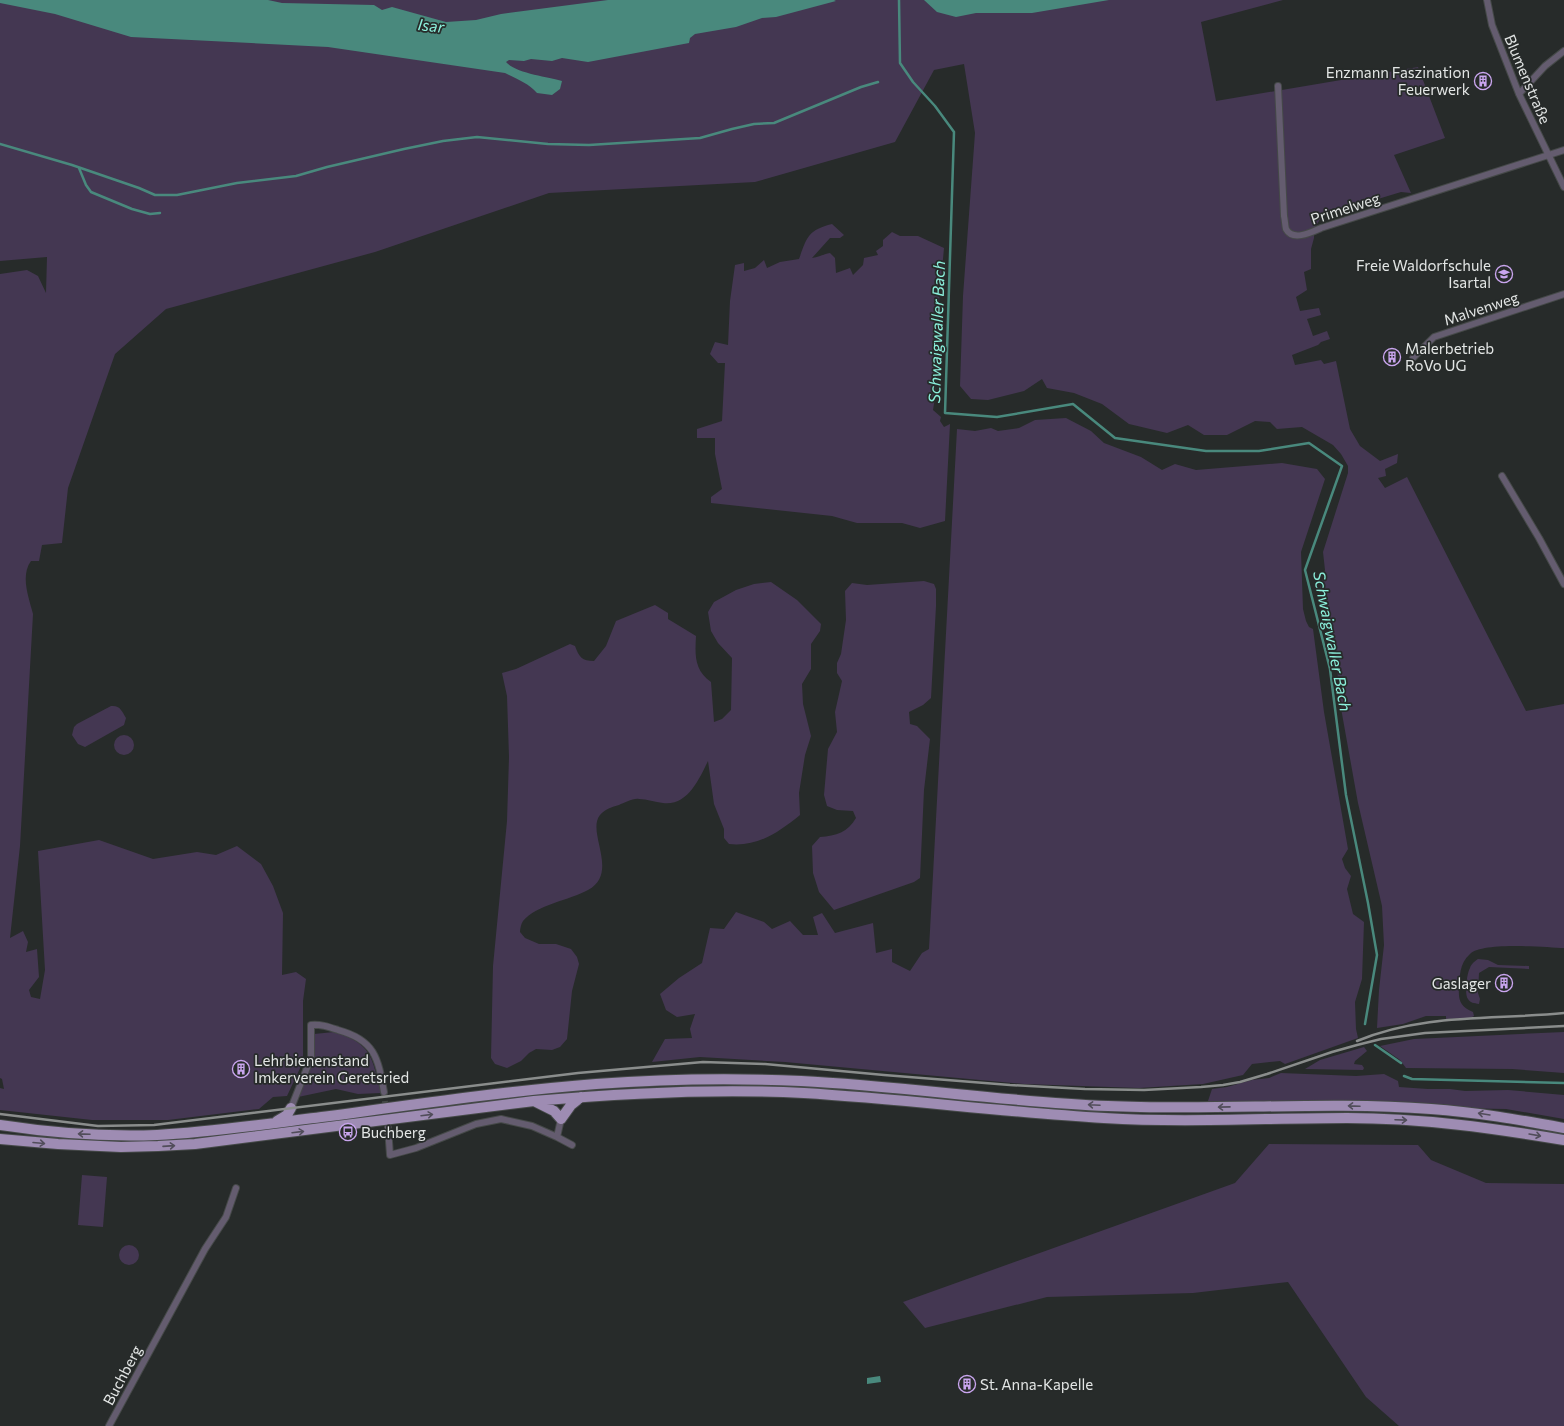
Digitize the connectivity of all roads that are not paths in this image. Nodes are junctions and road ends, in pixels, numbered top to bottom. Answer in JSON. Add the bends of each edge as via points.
{"nodes":[{"id":1,"x":1487,"y":0,"type":"edge"},
{"id":2,"x":1564,"y":52,"type":"edge"},
{"id":3,"x":1278,"y":86,"type":"dead end"},
{"id":4,"x":1519,"y":94,"type":"junction"},
{"id":5,"x":1564,"y":150,"type":"edge"},
{"id":6,"x":1548,"y":156,"type":"junction"},
{"id":7,"x":1564,"y":187,"type":"edge"},
{"id":8,"x":1564,"y":294,"type":"edge"},
{"id":9,"x":1413,"y":358,"type":"dead end"},
{"id":10,"x":1502,"y":476,"type":"dead end"},
{"id":11,"x":1564,"y":584,"type":"edge"},
{"id":12,"x":384,"y":1092,"type":"tunnel mouth"},
{"id":13,"x":582,"y":1097,"type":"junction"},
{"id":14,"x":534,"y":1101,"type":"junction"},
{"id":15,"x":291,"y":1108,"type":"junction"},
{"id":16,"x":561,"y":1118,"type":"junction"},
{"id":17,"x":305,"y":1119,"type":"junction"},
{"id":18,"x":271,"y":1124,"type":"junction"},
{"id":19,"x":0,"y":1125,"type":"edge"},
{"id":20,"x":388,"y":1128,"type":"tunnel mouth"},
{"id":21,"x":1564,"y":1128,"type":"edge"},
{"id":22,"x":557,"y":1136,"type":"junction"},
{"id":23,"x":0,"y":1139,"type":"edge"},
{"id":24,"x":1564,"y":1140,"type":"edge"},
{"id":25,"x":572,"y":1145,"type":"dead end"},
{"id":26,"x":236,"y":1188,"type":"dead end"},
{"id":27,"x":109,"y":1426,"type":"edge"}],
"edges":[{"from":1,"to":4,"type":"street","name":"Blumenstraße","via":[[1492,25]]},
{"from":2,"to":4,"type":"street","via":[[1545,66]]},
{"from":3,"to":6,"type":"street","name":"Primelweg","via":[[1284,216],[1286,229],[1291,233],[1305,235]]},
{"from":4,"to":6,"type":"street","name":"Blumenstraße"},
{"from":5,"to":6,"type":"street","name":"Primelweg"},
{"from":6,"to":7,"type":"street","name":"Blumenstraße"},
{"from":8,"to":9,"type":"street","name":"Malvenweg","via":[[1434,337]]},
{"from":10,"to":11,"type":"street"},
{"from":12,"to":15,"type":"street","via":[[380,1066],[364,1041],[350,1033],[318,1024],[311,1025],[311,1058]]},
{"from":13,"to":14,"type":"main road"},
{"from":13,"to":16,"type":"main road","via":[[571,1105]]},
{"from":13,"to":24,"type":"main road","one_way":true,"via":[[648,1092],[803,1093],[1106,1118],[1348,1118],[1425,1121],[1491,1128]]},
{"from":14,"to":16,"type":"main road"},
{"from":23,"to":14,"type":"main road","one_way":true,"via":[[121,1147],[195,1144]]},
{"from":15,"to":17,"type":"main road","via":[[294,1115]]},
{"from":15,"to":18,"type":"main road","via":[[286,1115]]},
{"from":16,"to":22,"type":"street"},
{"from":17,"to":18,"type":"main road"},
{"from":21,"to":17,"type":"main road","one_way":true,"via":[[1475,1113],[1428,1109],[1343,1106],[1107,1106],[801,1081],[722,1079],[650,1080],[537,1089]]},
{"from":18,"to":19,"type":"main road","one_way":true,"via":[[193,1132],[123,1135],[60,1133]]},
{"from":20,"to":22,"type":"street","via":[[390,1155],[416,1148],[476,1124],[501,1119],[532,1126]]},
{"from":22,"to":25,"type":"street"},
{"from":26,"to":27,"type":"street","name":"Buchberg","via":[[226,1217],[205,1249]]}]}
